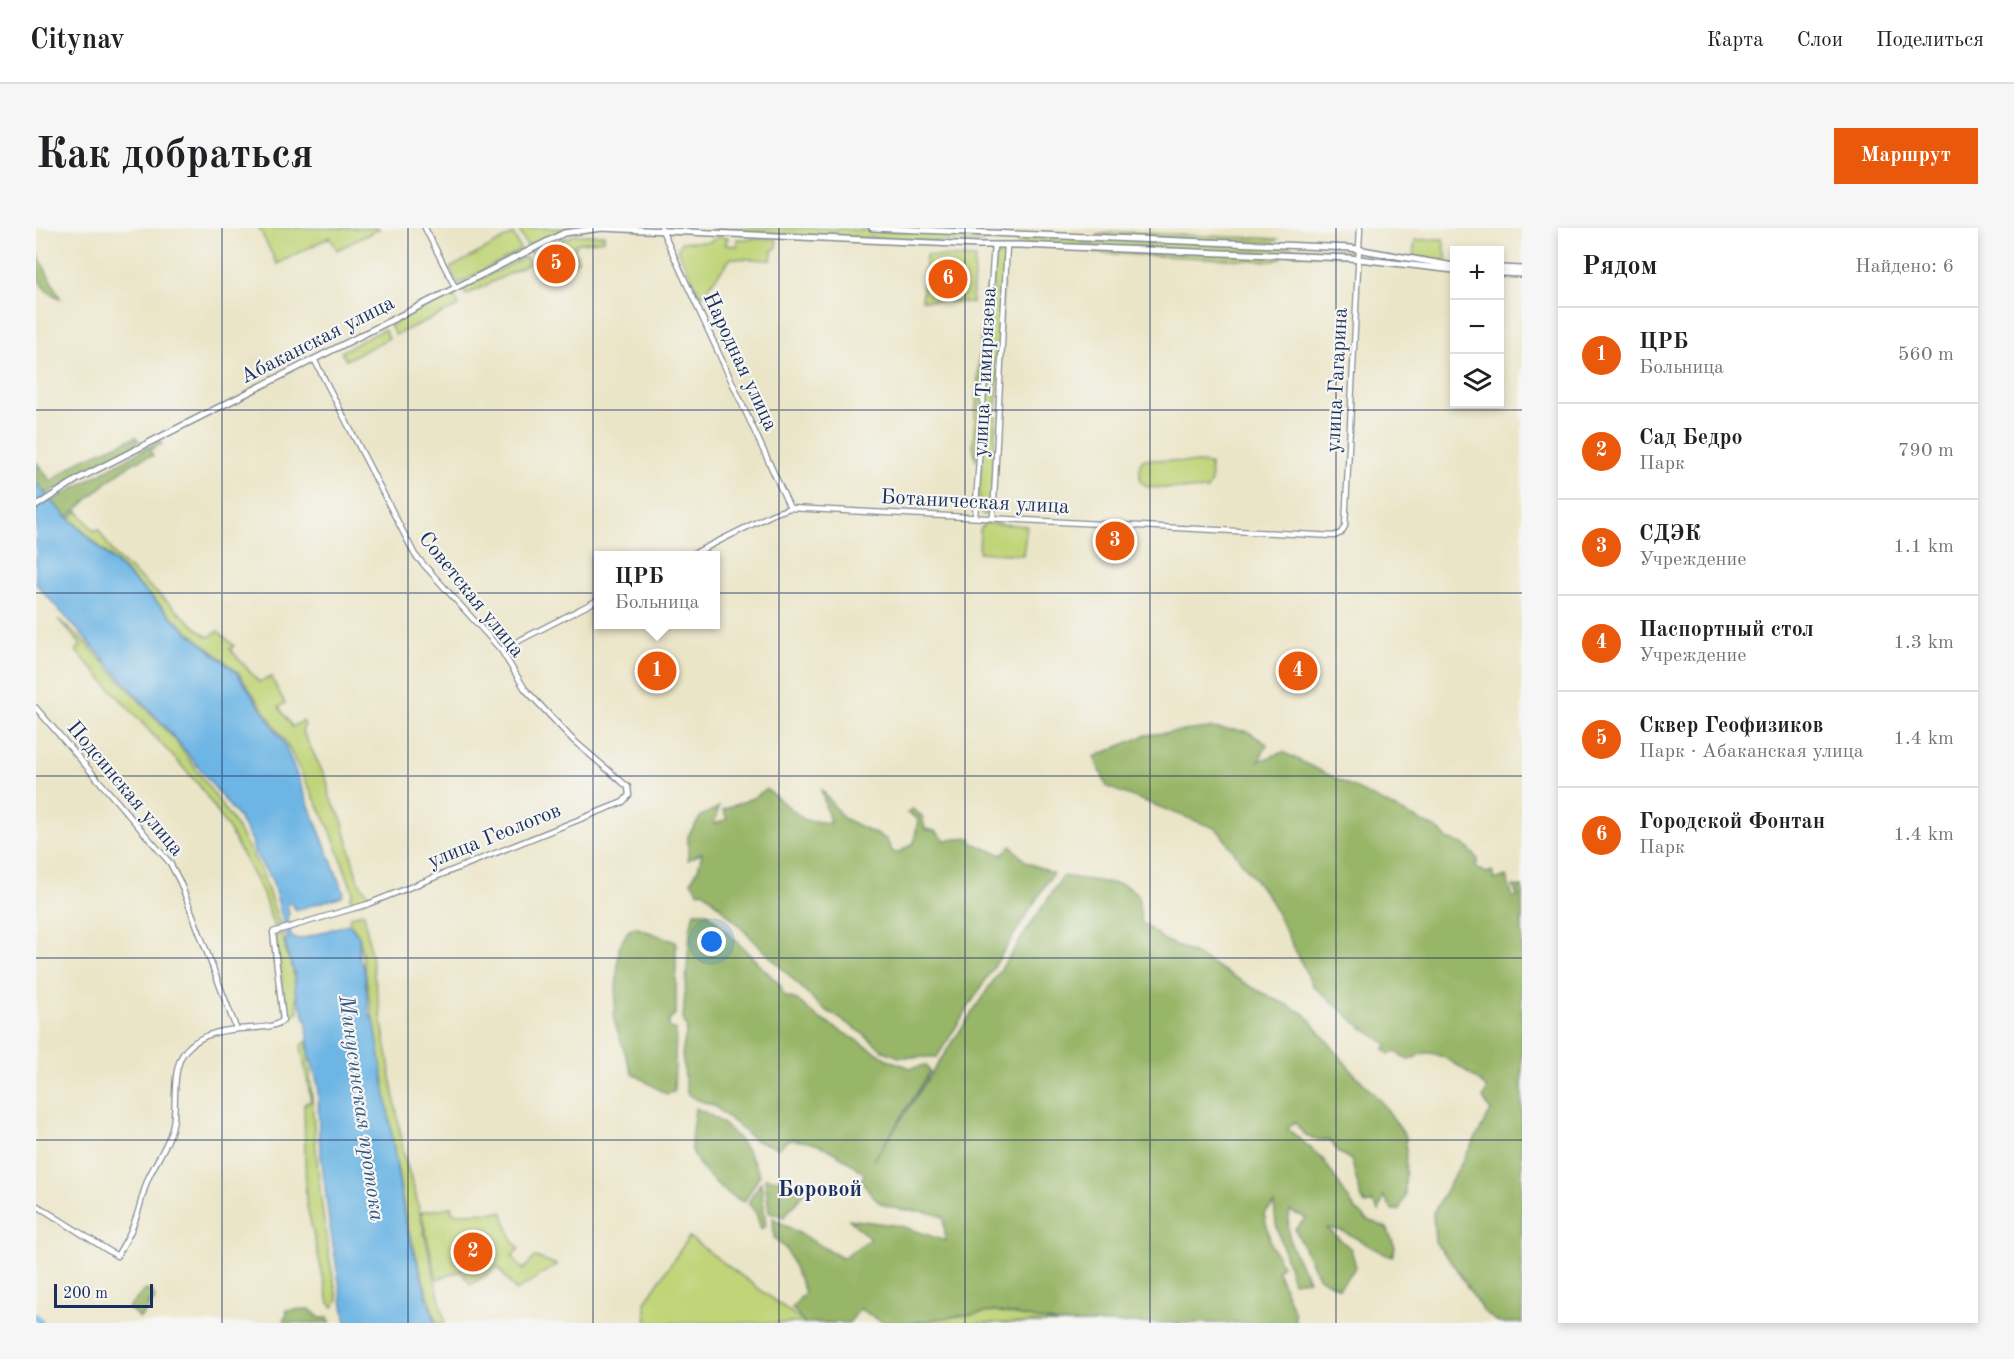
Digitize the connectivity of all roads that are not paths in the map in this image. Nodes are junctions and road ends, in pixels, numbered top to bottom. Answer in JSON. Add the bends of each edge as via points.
{"nodes":[{"id":1,"x":425,"y":228,"type":"edge"},
{"id":2,"x":601,"y":228,"type":"edge"},
{"id":3,"x":671,"y":228,"type":"edge"},
{"id":4,"x":872,"y":228,"type":"edge"},
{"id":5,"x":1359,"y":228,"type":"edge"},
{"id":6,"x":662,"y":230,"type":"edge"},
{"id":7,"x":712,"y":231,"type":"edge"},
{"id":8,"x":995,"y":231,"type":"edge"},
{"id":9,"x":1008,"y":231,"type":"edge"},
{"id":10,"x":676,"y":233,"type":"junction"},
{"id":11,"x":994,"y":245,"type":"junction"},
{"id":12,"x":1007,"y":245,"type":"junction"},
{"id":13,"x":1358,"y":249,"type":"junction"},
{"id":14,"x":1358,"y":259,"type":"junction"},
{"id":15,"x":1450,"y":265,"type":"edge"},
{"id":16,"x":1450,"y":269,"type":"edge"},
{"id":17,"x":1504,"y":270,"type":"edge"},
{"id":18,"x":1522,"y":271,"type":"edge"},
{"id":19,"x":455,"y":288,"type":"junction"},
{"id":20,"x":314,"y":359,"type":"junction"},
{"id":21,"x":36,"y":506,"type":"edge"},
{"id":22,"x":790,"y":508,"type":"junction"},
{"id":23,"x":975,"y":517,"type":"junction"},
{"id":24,"x":993,"y":518,"type":"junction"},
{"id":25,"x":1341,"y":533,"type":"joint"},
{"id":26,"x":697,"y":551,"type":"edge"},
{"id":27,"x":594,"y":602,"type":"edge"},
{"id":28,"x":501,"y":650,"type":"junction"},
{"id":29,"x":36,"y":708,"type":"edge"},
{"id":30,"x":628,"y":787,"type":"joint"},
{"id":31,"x":236,"y":1028,"type":"junction"},
{"id":32,"x":36,"y":1205,"type":"edge"}],
"edges":[{"from":1,"to":19,"type":"street"},
{"from":2,"to":6,"type":"main road","name":"Абаканская улица"},
{"from":2,"to":19,"type":"main road","name":"Абаканская улица","via":[[564,232]]},
{"from":3,"to":10,"type":"main road"},
{"from":4,"to":8,"type":"main road"},
{"from":5,"to":13,"type":"street","name":"улица Гагарина"},
{"from":6,"to":10,"type":"main road","name":"Абаканская улица"},
{"from":6,"to":22,"type":"street","name":"Народная улица"},
{"from":7,"to":10,"type":"main road","name":"Абаканская улица"},
{"from":7,"to":11,"type":"main road","name":"Абаканская улица"},
{"from":8,"to":9,"type":"main road"},
{"from":8,"to":11,"type":"main road","name":"улица Тимирязева"},
{"from":9,"to":12,"type":"main road","name":"улица Тимирязева"},
{"from":9,"to":13,"type":"main road"},
{"from":11,"to":12,"type":"main road","name":"Абаканская улица"},
{"from":11,"to":23,"type":"street","name":"улица Тимирязева"},
{"from":12,"to":14,"type":"main road","name":"Абаканская улица"},
{"from":12,"to":24,"type":"street","name":"улица Тимирязева"},
{"from":13,"to":14,"type":"street","name":"улица Гагарина"},
{"from":13,"to":15,"type":"main road"},
{"from":14,"to":16,"type":"main road","name":"Абаканская улица"},
{"from":14,"to":25,"type":"street","name":"улица Гагарина","via":[[1345,526]]},
{"from":17,"to":18,"type":"main road"},
{"from":19,"to":20,"type":"main road","name":"Абаканская улица"},
{"from":20,"to":21,"type":"main road","name":"Абаканская улица"},
{"from":20,"to":28,"type":"street","name":"Советская улица","via":[[409,547]]},
{"from":22,"to":23,"type":"street","name":"Ботаническая улица"},
{"from":22,"to":26,"type":"street","name":"Ботаническая улица"},
{"from":23,"to":24,"type":"street","name":"Ботаническая улица"},
{"from":24,"to":25,"type":"street","name":"Ботаническая улица","via":[[1322,536]]},
{"from":27,"to":28,"type":"street"},
{"from":28,"to":30,"type":"street","name":"Советская улица","via":[[525,689],[573,740]]},
{"from":29,"to":31,"type":"street","name":"Подсинская улица","via":[[170,864]]},
{"from":30,"to":31,"type":"street","name":"улица Геологов","via":[[629,795],[623,802],[360,906],[276,931],[284,1020],[276,1026]]},
{"from":31,"to":32,"type":"street","via":[[196,1041],[178,1063],[171,1133],[150,1173],[135,1221],[117,1256]]}]}
